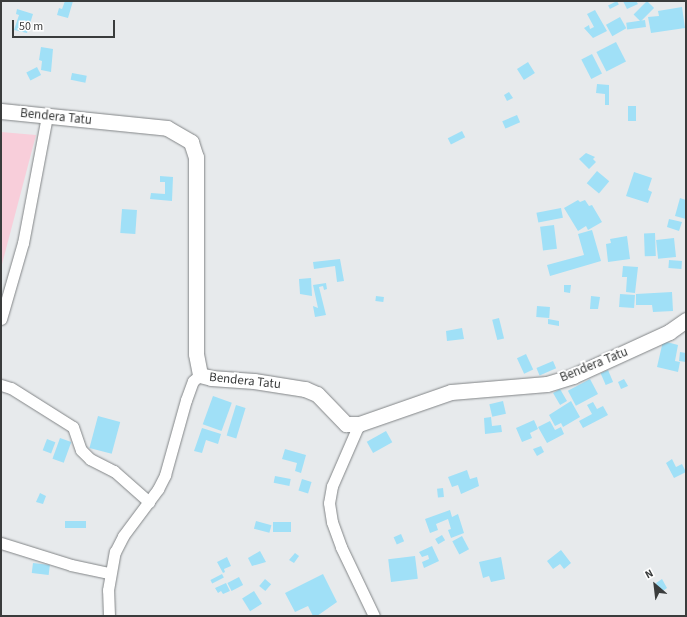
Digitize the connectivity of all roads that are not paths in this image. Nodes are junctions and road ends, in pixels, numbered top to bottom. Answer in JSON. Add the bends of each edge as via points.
{"nodes":[{"id":1,"x":1,"y":111,"type":"edge"},
{"id":2,"x":47,"y":116,"type":"junction"},
{"id":3,"x":1,"y":319,"type":"edge"},
{"id":4,"x":686,"y":320,"type":"edge"},
{"id":5,"x":200,"y":375,"type":"junction"},
{"id":6,"x":1,"y":385,"type":"edge"},
{"id":7,"x":359,"y":424,"type":"junction"},
{"id":8,"x":149,"y":502,"type":"junction"},
{"id":9,"x":1,"y":543,"type":"edge"},
{"id":10,"x":109,"y":573,"type":"junction"},
{"id":11,"x":109,"y":616,"type":"edge"},
{"id":12,"x":374,"y":616,"type":"edge"}],
"edges":[{"from":1,"to":2,"type":"main road","name":"Bendera Tatu"},
{"from":2,"to":3,"type":"street","via":[[23,243]]},
{"from":2,"to":5,"type":"main road","name":"Bendera Tatu","via":[[167,128],[191,142],[196,157],[196,354]]},
{"from":4,"to":7,"type":"main road","name":"Bendera Tatu","via":[[669,332],[573,376],[547,384],[451,392]]},
{"from":5,"to":7,"type":"main road","name":"Bendera Tatu","via":[[305,388],[316,394],[346,424]]},
{"from":5,"to":8,"type":"street","via":[[190,387],[165,475]]},
{"from":6,"to":8,"type":"street","via":[[11,388],[73,427],[81,450],[90,459],[114,471]]},
{"from":7,"to":12,"type":"street","via":[[332,486],[329,503],[332,522],[341,547]]},
{"from":8,"to":10,"type":"street","via":[[122,536]]},
{"from":9,"to":10,"type":"street","via":[[71,565]]},
{"from":10,"to":11,"type":"street"}]}
